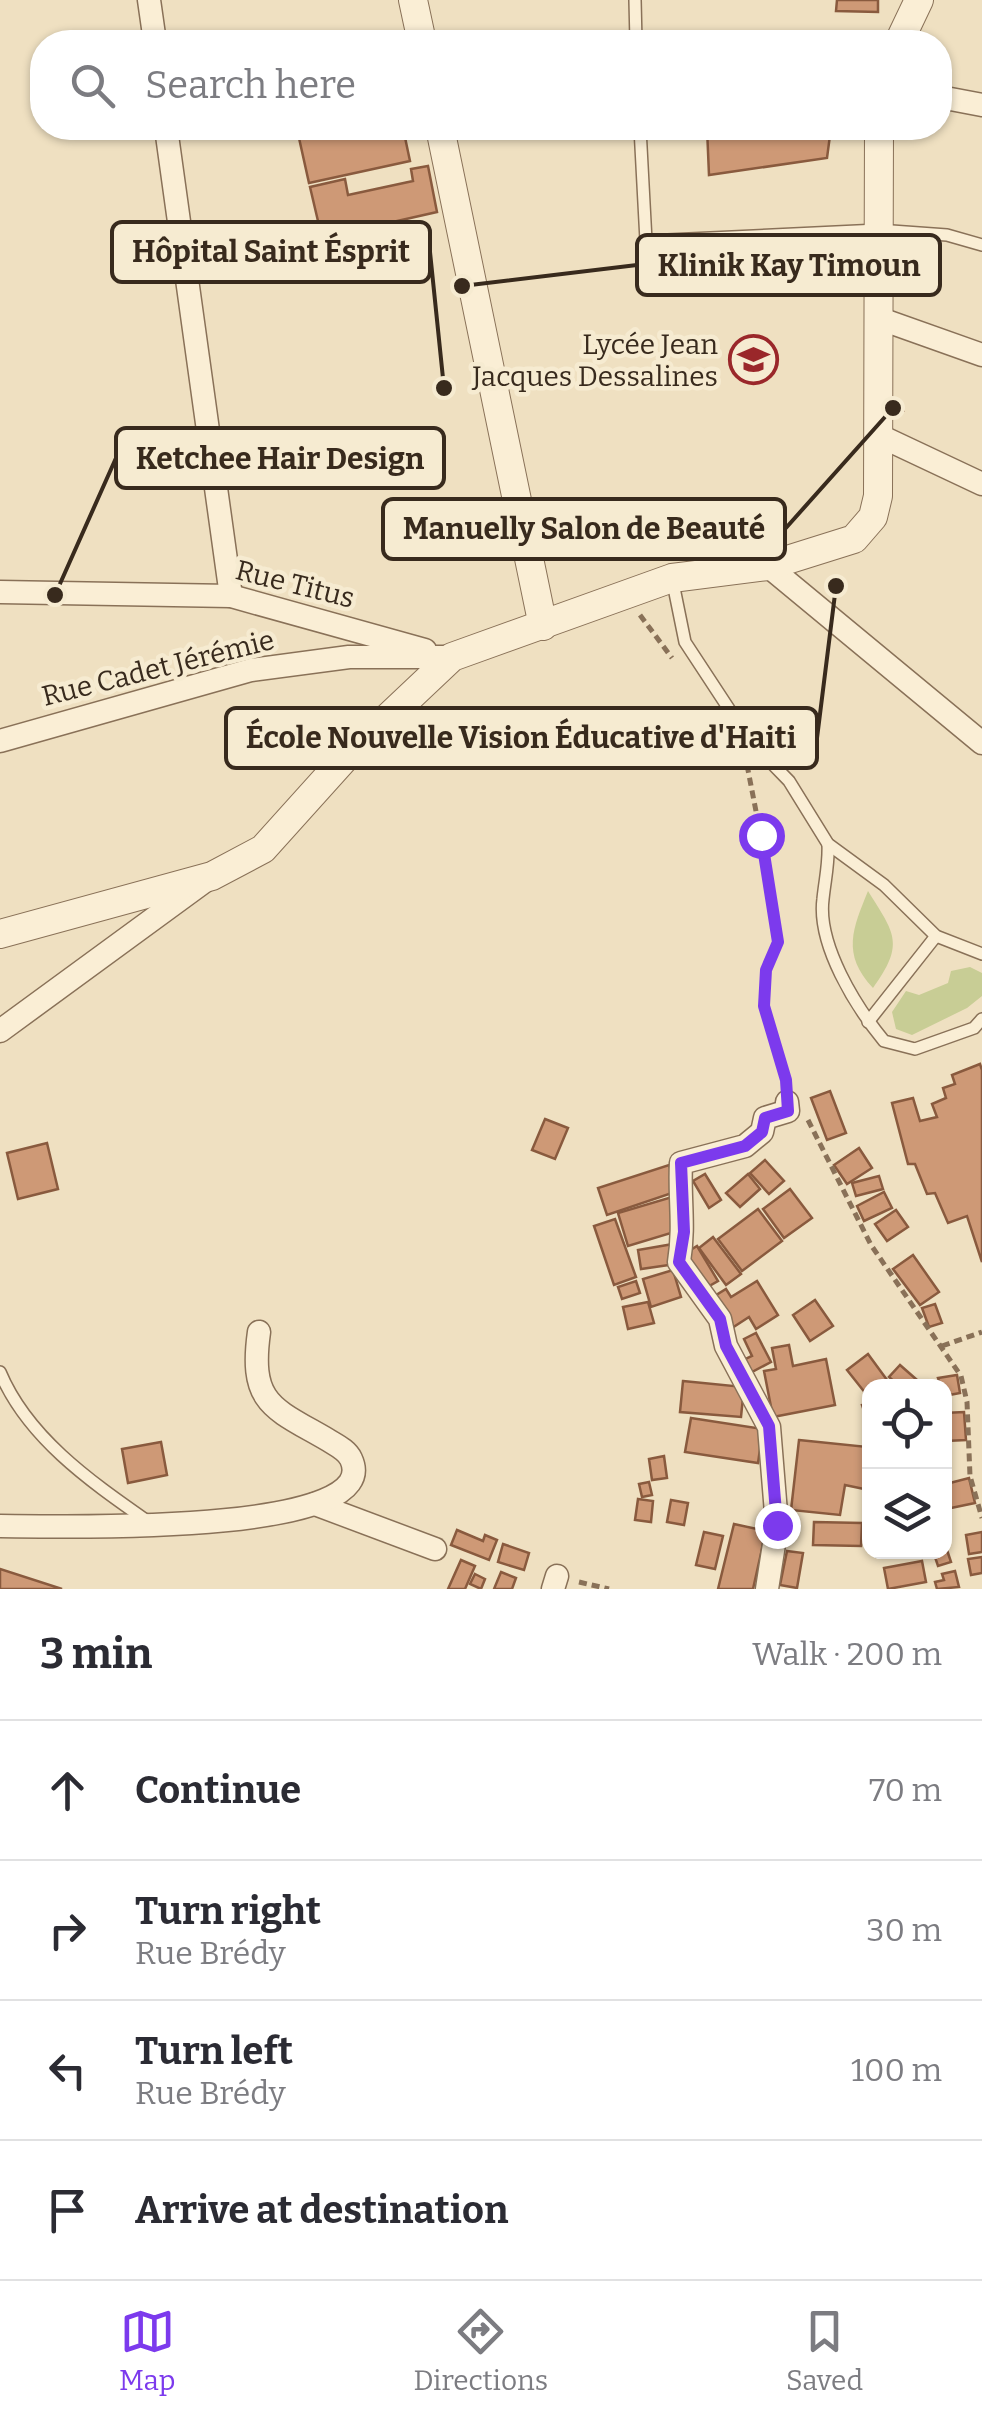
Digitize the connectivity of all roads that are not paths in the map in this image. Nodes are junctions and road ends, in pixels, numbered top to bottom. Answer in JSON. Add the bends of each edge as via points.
{"nodes":[{"id":1,"x":148,"y":0,"type":"edge"},
{"id":2,"x":413,"y":0,"type":"edge"},
{"id":3,"x":634,"y":0,"type":"edge"},
{"id":4,"x":918,"y":0,"type":"edge"},
{"id":5,"x":152,"y":30,"type":"edge"},
{"id":6,"x":419,"y":30,"type":"edge"},
{"id":7,"x":635,"y":30,"type":"edge"},
{"id":8,"x":904,"y":30,"type":"edge"},
{"id":9,"x":952,"y":100,"type":"edge"},
{"id":10,"x":982,"y":106,"type":"edge"},
{"id":11,"x":168,"y":140,"type":"edge"},
{"id":12,"x":442,"y":140,"type":"edge"},
{"id":13,"x":641,"y":140,"type":"edge"},
{"id":14,"x":879,"y":140,"type":"edge"},
{"id":15,"x":878,"y":230,"type":"junction"},
{"id":16,"x":982,"y":245,"type":"edge"},
{"id":17,"x":878,"y":318,"type":"junction"},
{"id":18,"x":982,"y":356,"type":"edge"},
{"id":19,"x":878,"y":435,"type":"junction"},
{"id":20,"x":982,"y":484,"type":"edge"},
{"id":21,"x":768,"y":566,"type":"junction"},
{"id":22,"x":672,"y":578,"type":"junction"},
{"id":23,"x":0,"y":592,"type":"edge"},
{"id":24,"x":231,"y":596,"type":"junction"},
{"id":25,"x":543,"y":626,"type":"junction"},
{"id":26,"x":452,"y":658,"type":"junction"},
{"id":27,"x":0,"y":741,"type":"edge"},
{"id":28,"x":982,"y":743,"type":"edge"},
{"id":29,"x":828,"y":844,"type":"junction"},
{"id":30,"x":212,"y":876,"type":"junction"},
{"id":31,"x":0,"y":934,"type":"edge"},
{"id":32,"x":936,"y":936,"type":"junction"},
{"id":33,"x":982,"y":954,"type":"edge"},
{"id":34,"x":982,"y":1019,"type":"edge"},
{"id":35,"x":868,"y":1022,"type":"junction"},
{"id":36,"x":0,"y":1031,"type":"edge"},
{"id":37,"x":787,"y":1102,"type":"road end"},
{"id":38,"x":259,"y":1332,"type":"dead end"},
{"id":39,"x":0,"y":1372,"type":"edge"},
{"id":40,"x":315,"y":1504,"type":"junction"},
{"id":41,"x":0,"y":1526,"type":"edge"},
{"id":42,"x":158,"y":1528,"type":"junction"},
{"id":43,"x":436,"y":1548,"type":"dead end"},
{"id":44,"x":767,"y":1589,"type":"edge"}],
"edges":[{"from":1,"to":5,"type":"street"},
{"from":2,"to":6,"type":"street"},
{"from":3,"to":7,"type":"lane"},
{"from":4,"to":8,"type":"street"},
{"from":9,"to":10,"type":"street"},
{"from":11,"to":24,"type":"street"},
{"from":12,"to":25,"type":"street"},
{"from":13,"to":15,"type":"lane","via":[[646,240]]},
{"from":14,"to":15,"type":"street"},
{"from":15,"to":16,"type":"lane"},
{"from":15,"to":17,"type":"street"},
{"from":17,"to":18,"type":"street"},
{"from":17,"to":19,"type":"street"},
{"from":19,"to":20,"type":"street"},
{"from":19,"to":21,"type":"street","via":[[878,496],[866,530]]},
{"from":21,"to":22,"type":"street"},
{"from":21,"to":28,"type":"street"},
{"from":22,"to":25,"type":"street"},
{"from":22,"to":29,"type":"lane","via":[[684,642],[750,741],[790,781]]},
{"from":23,"to":24,"type":"street","name":"Rue Titus"},
{"from":24,"to":26,"type":"street","name":"Rue Titus"},
{"from":25,"to":26,"type":"street"},
{"from":26,"to":27,"type":"street","name":"Rue Cadet Jérémie","via":[[349,656],[252,670]]},
{"from":26,"to":30,"type":"street","via":[[344,759],[263,849]]},
{"from":29,"to":32,"type":"lane","via":[[884,885]]},
{"from":29,"to":35,"type":"lane","via":[[822,902],[832,951]]},
{"from":30,"to":31,"type":"street"},
{"from":30,"to":36,"type":"street"},
{"from":32,"to":33,"type":"lane"},
{"from":32,"to":35,"type":"lane"},
{"from":34,"to":35,"type":"lane","via":[[974,1028],[915,1048],[884,1042]]},
{"from":37,"to":44,"type":"street","via":[[788,1111],[765,1118],[762,1132],[745,1146],[681,1163],[680,1181],[685,1199],[679,1262],[720,1319],[726,1346],[769,1426],[777,1525]]},
{"from":38,"to":40,"type":"street","via":[[256,1379],[271,1408],[344,1449],[353,1461],[353,1476],[341,1492]]},
{"from":39,"to":42,"type":"lane","via":[[73,1469]]},
{"from":40,"to":42,"type":"street"},
{"from":40,"to":43,"type":"street"},
{"from":41,"to":42,"type":"street"}]}
